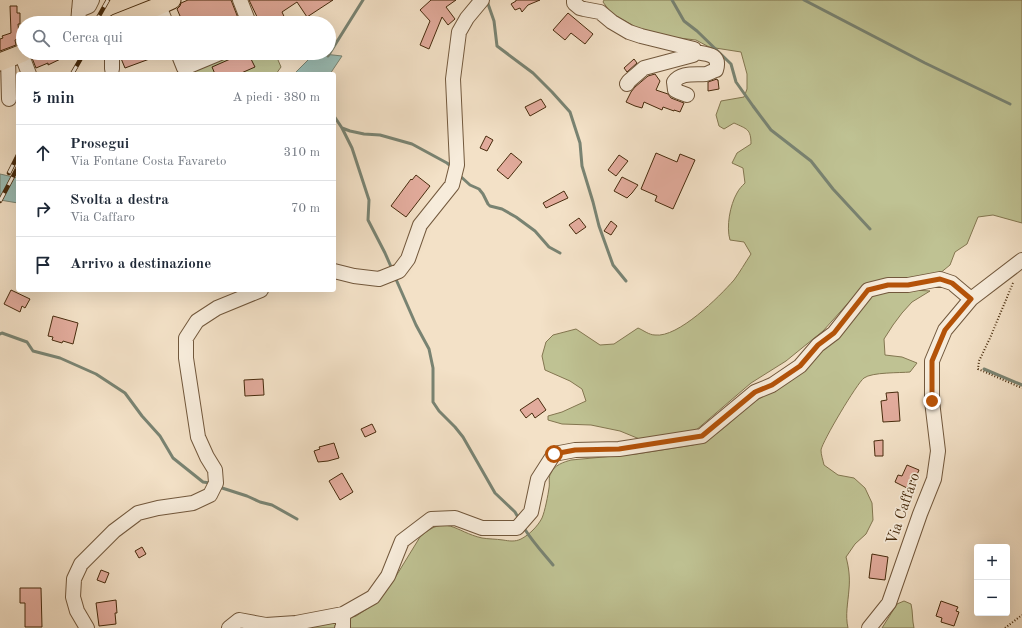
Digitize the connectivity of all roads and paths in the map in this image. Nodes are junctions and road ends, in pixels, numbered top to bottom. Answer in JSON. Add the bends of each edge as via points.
{"nodes":[{"id":1,"x":92,"y":0,"type":"edge"},
{"id":2,"x":240,"y":0,"type":"edge"},
{"id":3,"x":482,"y":0,"type":"edge"},
{"id":4,"x":574,"y":0,"type":"edge"},
{"id":5,"x":165,"y":3,"type":"edge"},
{"id":6,"x":79,"y":11,"type":"edge"},
{"id":7,"x":136,"y":16,"type":"edge"},
{"id":8,"x":166,"y":16,"type":"edge"},
{"id":9,"x":246,"y":16,"type":"edge"},
{"id":10,"x":695,"y":52,"type":"junction"},
{"id":11,"x":13,"y":57,"type":"edge"},
{"id":12,"x":112,"y":60,"type":"edge"},
{"id":13,"x":181,"y":60,"type":"edge"},
{"id":14,"x":203,"y":60,"type":"edge"},
{"id":15,"x":112,"y":69,"type":"dead end"},
{"id":16,"x":27,"y":72,"type":"edge"},
{"id":17,"x":627,"y":84,"type":"dead end"},
{"id":18,"x":687,"y":95,"type":"dead end"},
{"id":19,"x":9,"y":99,"type":"dead end"},
{"id":20,"x":1022,"y":261,"type":"edge"},
{"id":21,"x":336,"y":272,"type":"edge"},
{"id":22,"x":256,"y":292,"type":"edge"},
{"id":23,"x":971,"y":299,"type":"junction"},
{"id":24,"x":1022,"y":388,"type":"edge"},
{"id":25,"x":1022,"y":615,"type":"edge"},
{"id":26,"x":342,"y":621,"type":"edge"},
{"id":27,"x":87,"y":628,"type":"edge"},
{"id":28,"x":229,"y":628,"type":"edge"},
{"id":29,"x":869,"y":628,"type":"edge"},
{"id":30,"x":1006,"y":628,"type":"edge"}],
"edges":[{"from":1,"to":6,"type":"street","via":[[89,6]]},
{"from":2,"to":9,"type":"street"},
{"from":3,"to":21,"type":"street","via":[[459,32],[453,79],[457,165],[452,185],[420,225],[408,259],[399,271],[379,278]]},
{"from":4,"to":10,"type":"street","via":[[580,8],[600,12],[629,32],[691,47]]},
{"from":5,"to":7,"type":"main road"},
{"from":5,"to":8,"type":"street"},
{"from":10,"to":17,"type":"street","via":[[693,55],[644,68]]},
{"from":10,"to":18,"type":"street","via":[[708,54],[718,62],[716,70],[684,75],[674,82],[675,90]]},
{"from":11,"to":16,"type":"street"},
{"from":11,"to":19,"type":"street"},
{"from":12,"to":15,"type":"street"},
{"from":13,"to":14,"type":"street","via":[[184,68]]},
{"from":20,"to":23,"type":"street","name":"Via Caffaro"},
{"from":20,"to":24,"type":"path","via":[[979,361],[978,369]]},
{"from":22,"to":27,"type":"street","via":[[217,308],[196,321],[186,338],[186,358],[198,437],[215,470],[216,483],[210,494],[193,504],[138,513],[114,531],[81,564],[74,579],[73,597],[77,611]]},
{"from":23,"to":26,"type":"street","via":[[952,283],[940,279],[868,290],[834,333],[818,345],[800,366],[772,385],[755,392],[702,436],[619,449],[575,450],[554,454],[538,479],[531,512],[517,528],[482,528],[455,518],[431,519],[402,541],[388,576],[373,597]]},
{"from":23,"to":29,"type":"street","name":"Via Caffaro","via":[[945,330],[932,361],[932,401],[938,451],[934,479],[889,603]]},
{"from":25,"to":30,"type":"path"},
{"from":26,"to":28,"type":"street","via":[[266,625],[239,620]]}]}
